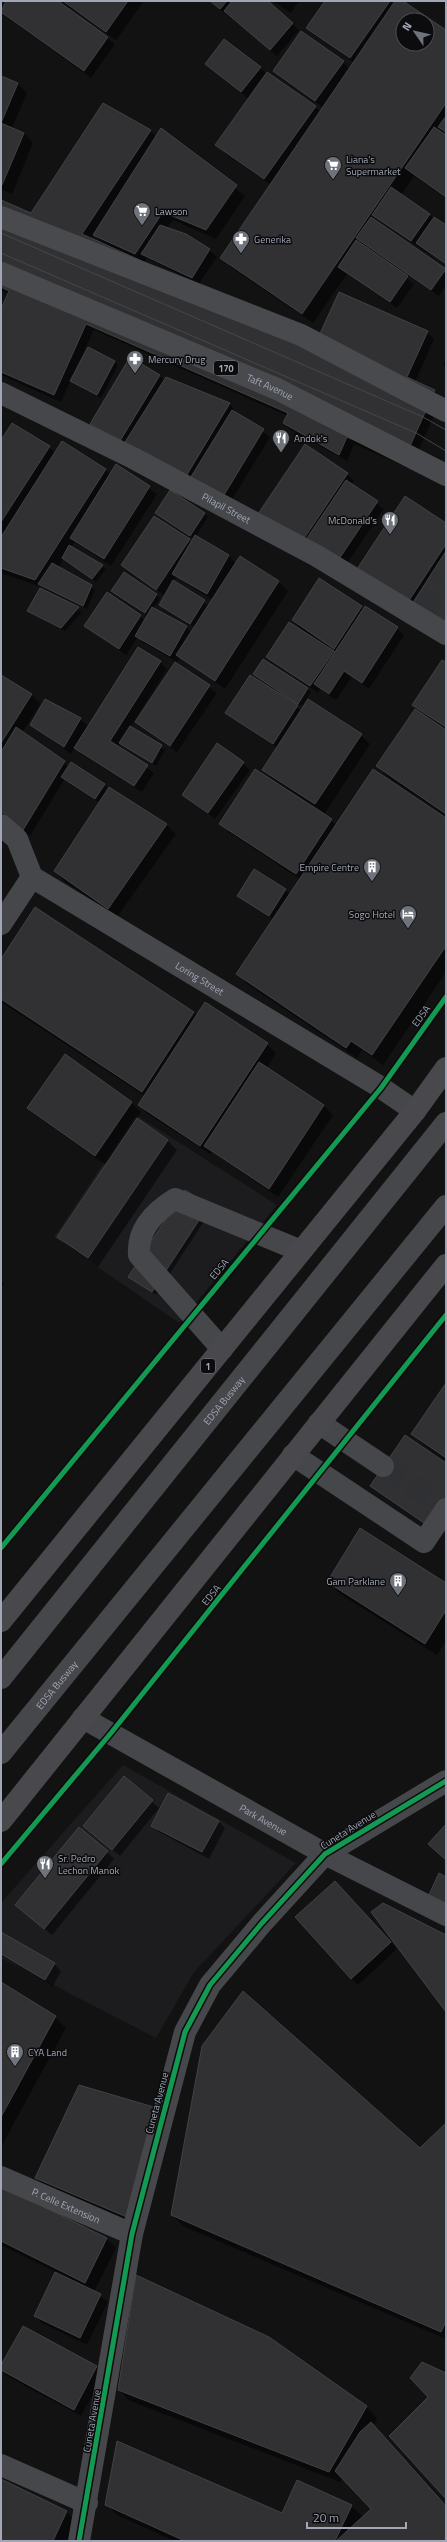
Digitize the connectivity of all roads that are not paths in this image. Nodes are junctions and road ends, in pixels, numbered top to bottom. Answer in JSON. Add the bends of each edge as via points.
{"nodes":[{"id":1,"x":1,"y":217,"type":"edge"},
{"id":2,"x":1,"y":273,"type":"edge"},
{"id":3,"x":1,"y":393,"type":"edge"},
{"id":4,"x":446,"y":411,"type":"edge"},
{"id":5,"x":446,"y":474,"type":"edge"},
{"id":6,"x":446,"y":634,"type":"edge"},
{"id":7,"x":1,"y":825,"type":"edge"},
{"id":8,"x":32,"y":877,"type":"junction"},
{"id":9,"x":1,"y":924,"type":"edge"},
{"id":10,"x":446,"y":1068,"type":"edge"},
{"id":11,"x":415,"y":1111,"type":"junction"},
{"id":12,"x":446,"y":1122,"type":"edge"},
{"id":13,"x":446,"y":1206,"type":"edge"},
{"id":14,"x":301,"y":1251,"type":"junction"},
{"id":15,"x":446,"y":1265,"type":"edge"},
{"id":16,"x":222,"y":1348,"type":"junction"},
{"id":17,"x":319,"y":1423,"type":"junction"},
{"id":18,"x":293,"y":1455,"type":"junction"},
{"id":19,"x":383,"y":1466,"type":"tunnel mouth"},
{"id":20,"x":444,"y":1507,"type":"edge"},
{"id":21,"x":1,"y":1621,"type":"edge"},
{"id":22,"x":1,"y":1678,"type":"edge"},
{"id":23,"x":83,"y":1718,"type":"junction"},
{"id":24,"x":1,"y":1753,"type":"edge"},
{"id":25,"x":446,"y":1781,"type":"edge"},
{"id":26,"x":1,"y":1821,"type":"edge"},
{"id":27,"x":325,"y":1854,"type":"junction"},
{"id":28,"x":446,"y":1915,"type":"edge"},
{"id":29,"x":1,"y":2177,"type":"edge"},
{"id":30,"x":132,"y":2234,"type":"junction"},
{"id":31,"x":1,"y":2464,"type":"edge"},
{"id":32,"x":87,"y":2503,"type":"junction"},
{"id":33,"x":79,"y":2541,"type":"edge"}],
"edges":[{"from":1,"to":4,"type":"main road","via":[[301,335]]},
{"from":2,"to":5,"type":"main road","name":"Taft Avenue","number":"170","via":[[277,389]]},
{"from":3,"to":6,"type":"street","name":"Pilapil Street","via":[[133,458],[317,556],[421,615]]},
{"from":7,"to":8,"type":"street","via":[[17,839]]},
{"from":8,"to":9,"type":"street"},
{"from":8,"to":11,"type":"street","name":"Loring Street","via":[[377,1085]]},
{"from":10,"to":11,"type":"highway","number":"1"},
{"from":11,"to":14,"type":"highway","number":"1"},
{"from":12,"to":22,"type":"street","name":"EDSA Busway"},
{"from":13,"to":24,"type":"street","name":"EDSA Busway"},
{"from":14,"to":16,"type":"highway","number":"1"},
{"from":14,"to":16,"type":"street","via":[[175,1199],[156,1213],[148,1223],[138,1245],[139,1255]]},
{"from":15,"to":17,"type":"highway"},
{"from":16,"to":21,"type":"highway","number":"1"},
{"from":17,"to":18,"type":"highway"},
{"from":17,"to":19,"type":"street"},
{"from":18,"to":20,"type":"street","via":[[424,1542]]},
{"from":18,"to":23,"type":"highway"},
{"from":23,"to":26,"type":"highway"},
{"from":23,"to":27,"type":"street","name":"Park Avenue"},
{"from":25,"to":27,"type":"street","name":"Cuneta Avenue"},
{"from":27,"to":28,"type":"street","name":"Park Avenue"},
{"from":27,"to":30,"type":"street","name":"Cuneta Avenue","via":[[210,1985],[185,2032]]},
{"from":29,"to":30,"type":"street","name":"P. Celle Extension"},
{"from":30,"to":32,"type":"street","name":"Cuneta Avenue"},
{"from":31,"to":32,"type":"street"},
{"from":32,"to":33,"type":"street","name":"Cuneta Avenue"}]}
